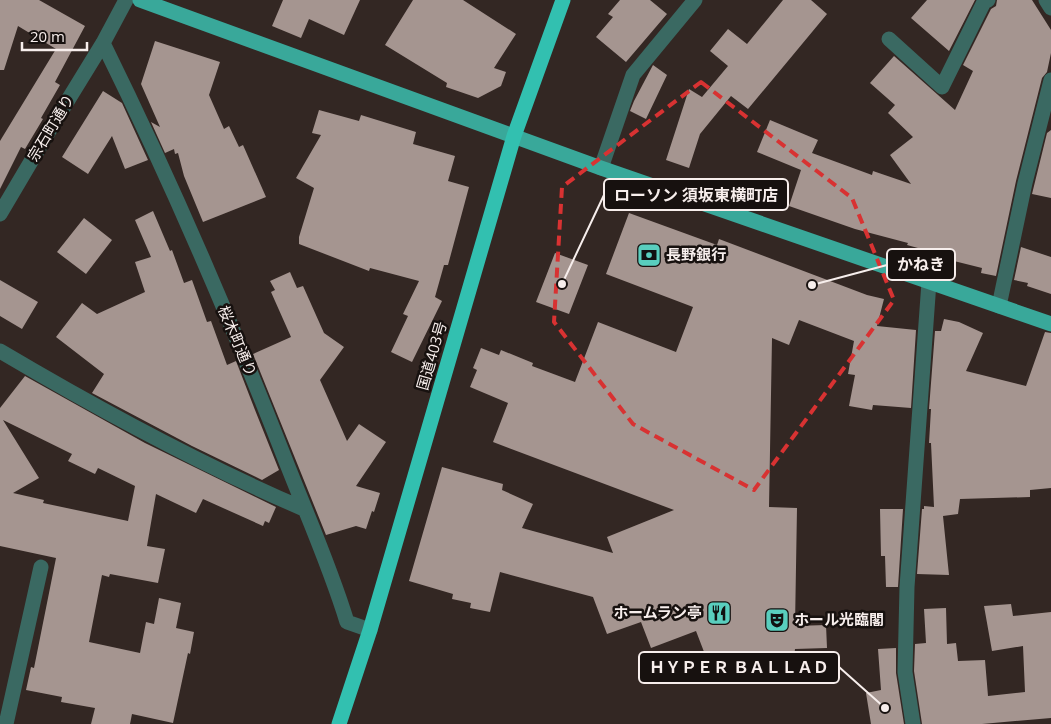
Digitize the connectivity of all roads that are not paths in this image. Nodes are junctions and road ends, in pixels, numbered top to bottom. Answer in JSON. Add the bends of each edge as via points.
{"nodes":[{"id":1,"x":126,"y":0,"type":"edge"},
{"id":2,"x":140,"y":0,"type":"edge"},
{"id":3,"x":563,"y":0,"type":"edge"},
{"id":4,"x":696,"y":0,"type":"edge"},
{"id":5,"x":988,"y":0,"type":"edge"},
{"id":6,"x":1046,"y":0,"type":"edge"},
{"id":7,"x":1051,"y":8,"type":"edge"},
{"id":8,"x":889,"y":40,"type":"dead end"},
{"id":9,"x":103,"y":43,"type":"junction"},
{"id":10,"x":1051,"y":80,"type":"edge"},
{"id":11,"x":514,"y":136,"type":"junction"},
{"id":12,"x":601,"y":168,"type":"junction"},
{"id":13,"x":0,"y":214,"type":"edge"},
{"id":14,"x":929,"y":282,"type":"junction"},
{"id":15,"x":999,"y":306,"type":"junction"},
{"id":16,"x":1051,"y":324,"type":"edge"},
{"id":17,"x":0,"y":351,"type":"edge"},
{"id":18,"x":304,"y":508,"type":"junction"},
{"id":19,"x":41,"y":566,"type":"dead end"},
{"id":20,"x":370,"y":630,"type":"junction"},
{"id":21,"x":6,"y":724,"type":"edge"},
{"id":22,"x":339,"y":724,"type":"edge"},
{"id":23,"x":913,"y":724,"type":"edge"}],
"edges":[{"from":1,"to":9,"type":"street","name":"宗石町通り"},
{"from":2,"to":11,"type":"main road"},
{"from":3,"to":11,"type":"highway","name":"国道403号"},
{"from":4,"to":12,"type":"street","via":[[633,76]]},
{"from":5,"to":8,"type":"street","via":[[984,2],[942,88]]},
{"from":6,"to":7,"type":"street"},
{"from":9,"to":13,"type":"street","name":"宗石町通り"},
{"from":9,"to":18,"type":"street","name":"桜木町通り","via":[[148,134],[261,398]]},
{"from":10,"to":15,"type":"street"},
{"from":11,"to":12,"type":"main road"},
{"from":11,"to":20,"type":"highway","name":"国道403号"},
{"from":12,"to":14,"type":"main road"},
{"from":14,"to":15,"type":"main road"},
{"from":14,"to":23,"type":"street","via":[[907,587],[906,672]]},
{"from":15,"to":16,"type":"main road"},
{"from":17,"to":18,"type":"street","via":[[136,426]]},
{"from":18,"to":20,"type":"street","name":"桜木町通り","via":[[347,622]]},
{"from":19,"to":21,"type":"street"},
{"from":20,"to":22,"type":"highway","name":"国道403号"}]}
